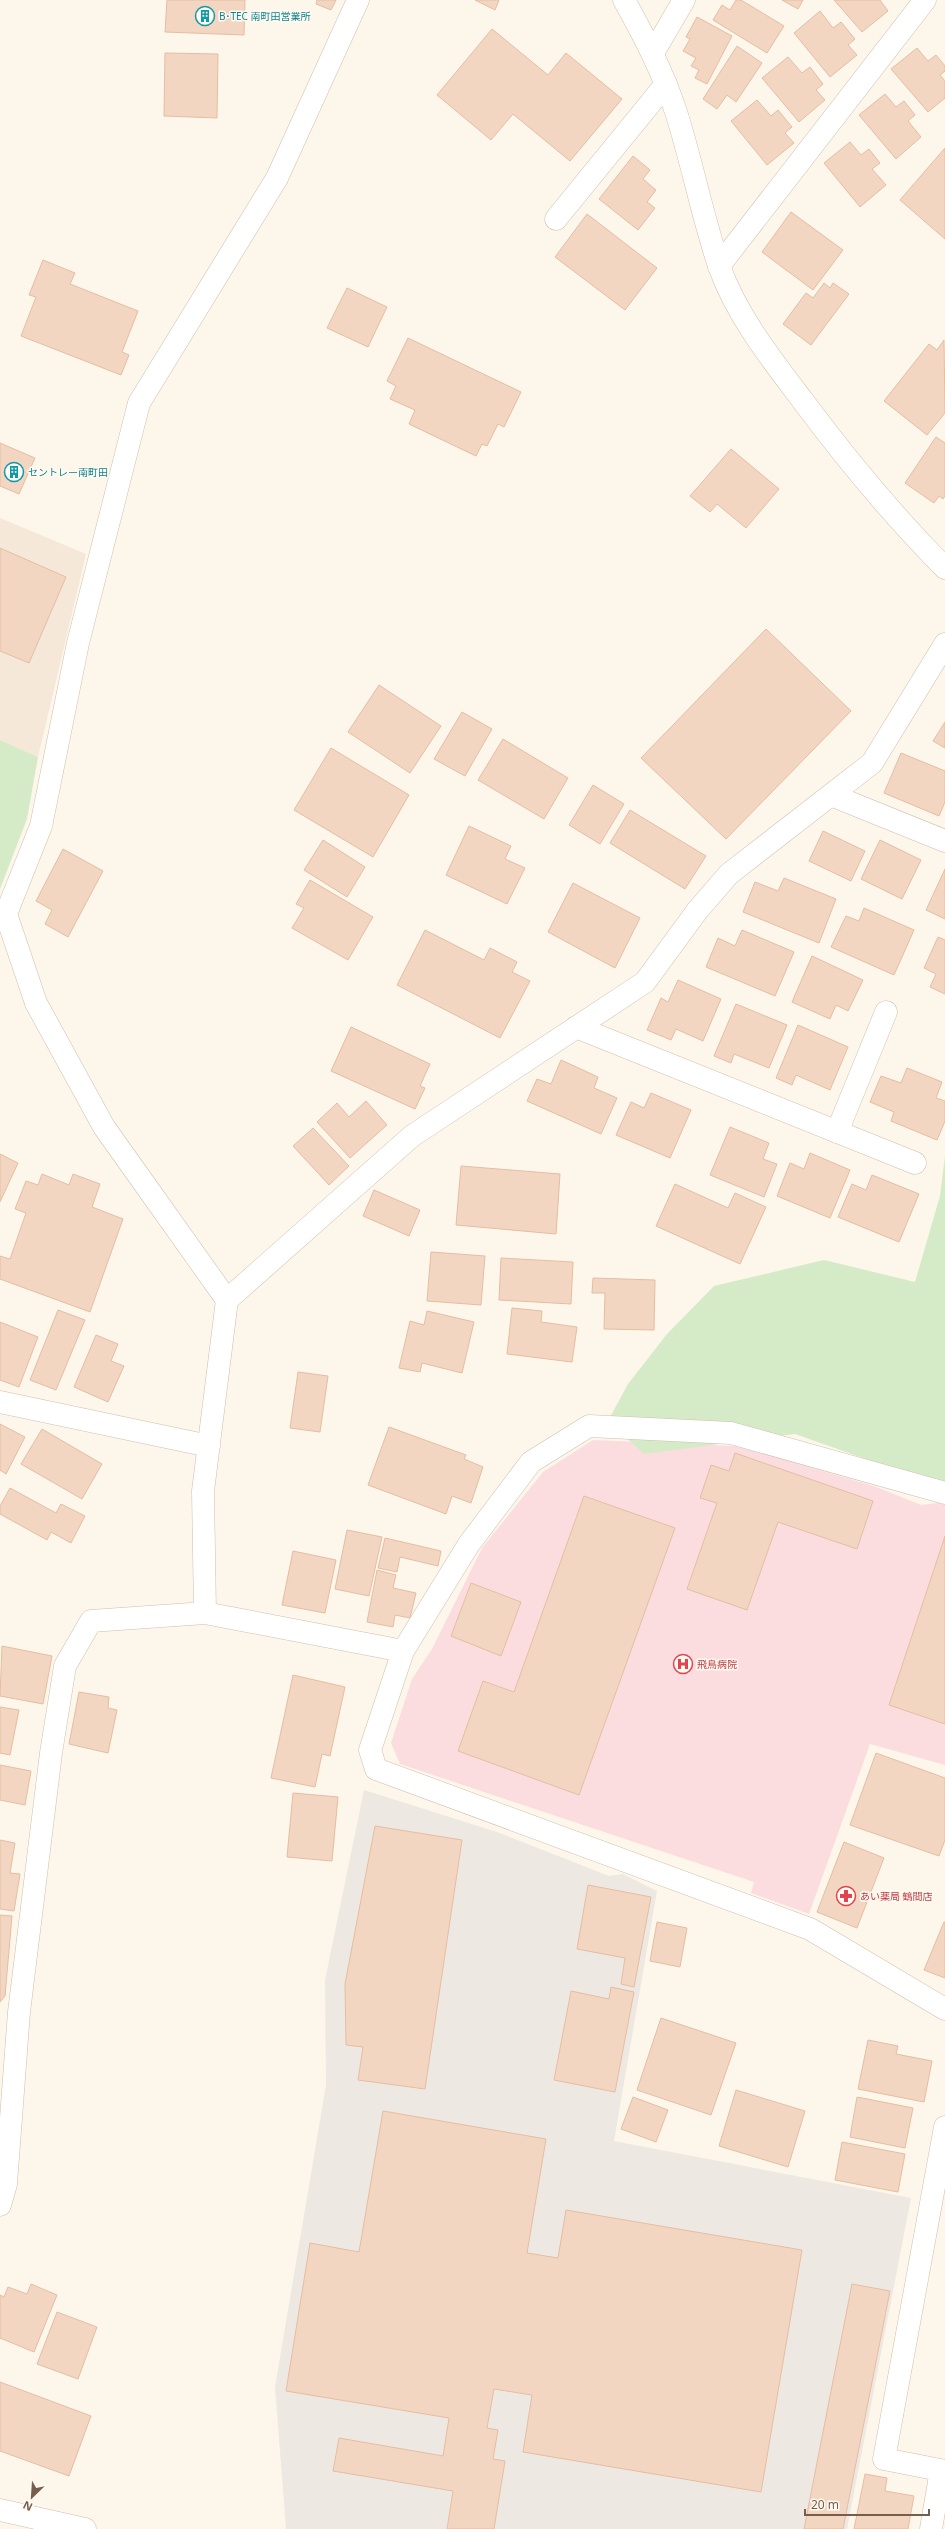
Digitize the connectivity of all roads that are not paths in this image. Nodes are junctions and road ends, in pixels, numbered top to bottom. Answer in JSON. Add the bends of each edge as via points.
{"nodes":[{"id":1,"x":358,"y":0,"type":"edge"},
{"id":2,"x":624,"y":0,"type":"edge"},
{"id":3,"x":684,"y":0,"type":"edge"},
{"id":4,"x":925,"y":0,"type":"edge"},
{"id":5,"x":653,"y":53,"type":"junction"},
{"id":6,"x":666,"y":84,"type":"junction"},
{"id":7,"x":556,"y":219,"type":"dead end"},
{"id":8,"x":719,"y":266,"type":"junction"},
{"id":9,"x":945,"y":568,"type":"edge"},
{"id":10,"x":945,"y":644,"type":"edge"},
{"id":11,"x":831,"y":795,"type":"junction"},
{"id":12,"x":945,"y":841,"type":"edge"},
{"id":13,"x":886,"y":1012,"type":"dead end"},
{"id":14,"x":576,"y":1027,"type":"junction"},
{"id":15,"x":837,"y":1132,"type":"junction"},
{"id":16,"x":915,"y":1163,"type":"dead end"},
{"id":17,"x":227,"y":1300,"type":"junction"},
{"id":18,"x":0,"y":1402,"type":"edge"},
{"id":19,"x":209,"y":1446,"type":"junction"},
{"id":20,"x":945,"y":1493,"type":"edge"},
{"id":21,"x":205,"y":1614,"type":"junction"},
{"id":22,"x":403,"y":1651,"type":"junction"},
{"id":23,"x":945,"y":2009,"type":"edge"},
{"id":24,"x":945,"y":2127,"type":"edge"},
{"id":25,"x":0,"y":2205,"type":"edge"},
{"id":26,"x":943,"y":2471,"type":"edge"},
{"id":27,"x":0,"y":2510,"type":"edge"},
{"id":28,"x":85,"y":2529,"type":"edge"},
{"id":29,"x":931,"y":2529,"type":"edge"}],
"edges":[{"from":1,"to":17,"type":"street","via":[[277,178],[139,403],[78,643],[41,826],[6,914],[36,1003],[104,1127]]},
{"from":2,"to":5,"type":"street"},
{"from":3,"to":5,"type":"street"},
{"from":4,"to":8,"type":"street"},
{"from":5,"to":6,"type":"street"},
{"from":6,"to":7,"type":"street"},
{"from":6,"to":8,"type":"street","via":[[676,111]]},
{"from":8,"to":9,"type":"street","via":[[739,311],[776,366],[901,524]]},
{"from":10,"to":11,"type":"street","via":[[872,763]]},
{"from":11,"to":12,"type":"street"},
{"from":11,"to":14,"type":"street","via":[[729,874],[697,911],[645,982]]},
{"from":13,"to":15,"type":"street"},
{"from":14,"to":15,"type":"street"},
{"from":14,"to":17,"type":"street","via":[[412,1136]]},
{"from":15,"to":16,"type":"street"},
{"from":17,"to":19,"type":"street"},
{"from":18,"to":19,"type":"street"},
{"from":19,"to":21,"type":"street","via":[[203,1491]]},
{"from":20,"to":22,"type":"street","via":[[731,1433],[589,1426],[531,1462],[469,1544]]},
{"from":21,"to":22,"type":"street"},
{"from":21,"to":25,"type":"street","via":[[91,1621],[65,1666],[19,2012],[6,2184]]},
{"from":22,"to":23,"type":"street","via":[[370,1750],[376,1769],[810,1929]]},
{"from":24,"to":26,"type":"street","via":[[884,2459]]},
{"from":26,"to":29,"type":"street"},
{"from":27,"to":28,"type":"street"}]}
